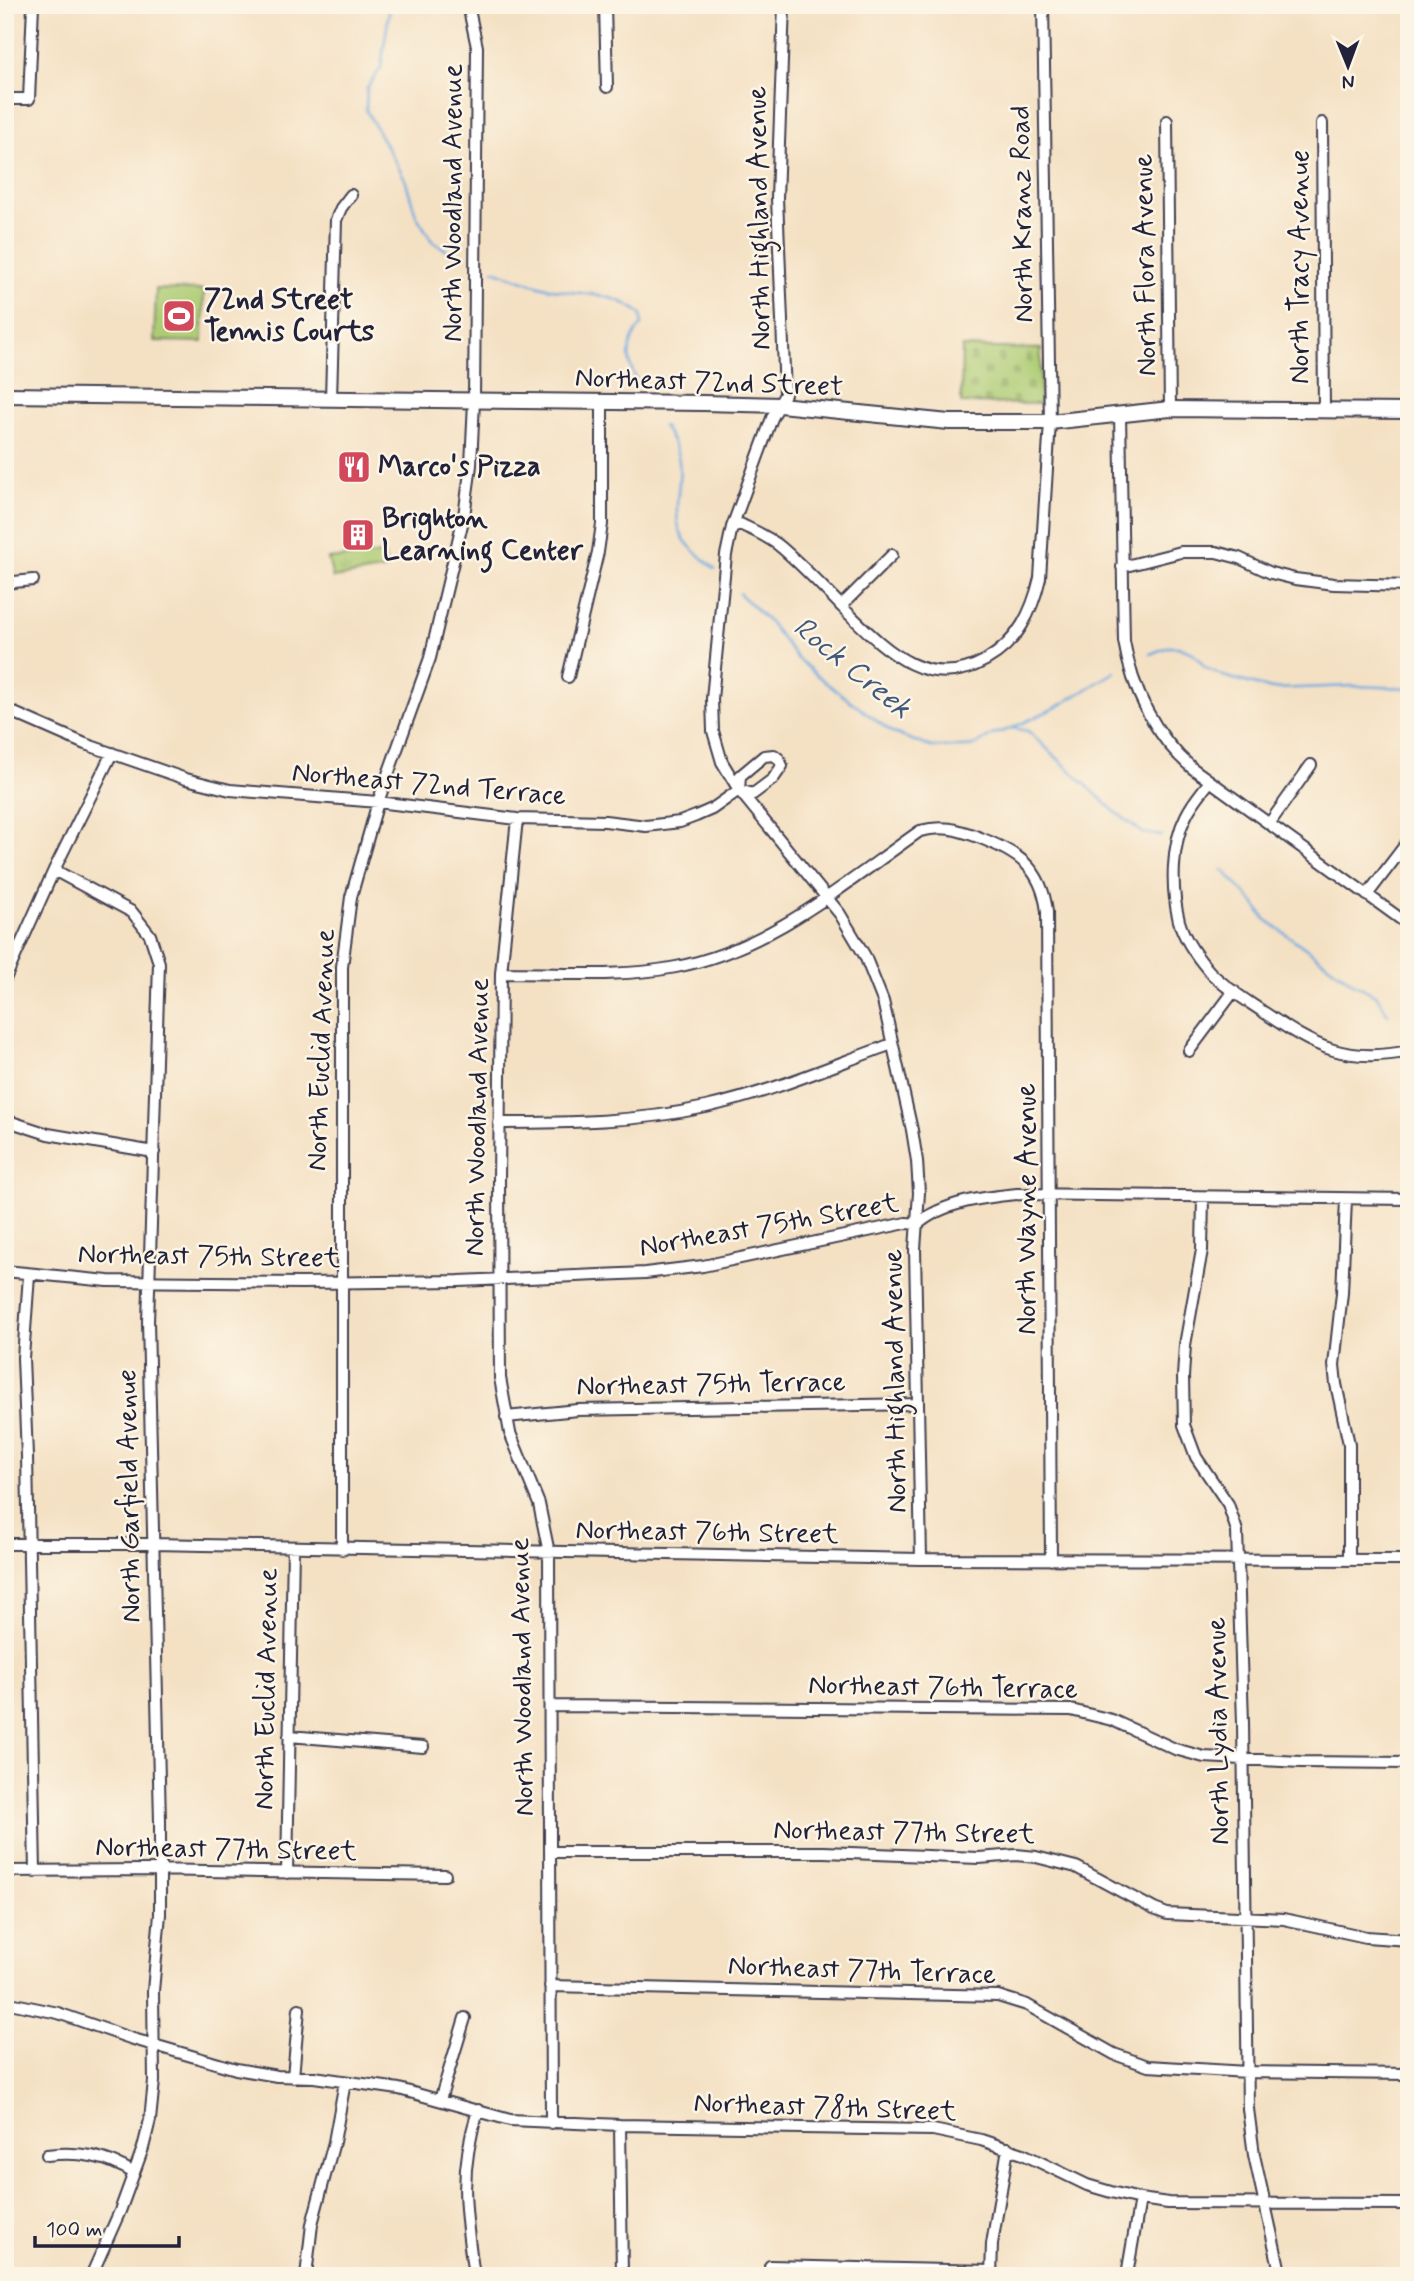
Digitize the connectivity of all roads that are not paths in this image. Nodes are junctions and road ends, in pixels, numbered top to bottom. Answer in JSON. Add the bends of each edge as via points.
{"nodes":[{"id":1,"x":33,"y":5,"type":"edge"},
{"id":2,"x":468,"y":5,"type":"edge"},
{"id":3,"x":605,"y":5,"type":"edge"},
{"id":4,"x":784,"y":5,"type":"edge"},
{"id":5,"x":1043,"y":5,"type":"edge"},
{"id":6,"x":607,"y":87,"type":"dead end"},
{"id":7,"x":5,"y":99,"type":"edge"},
{"id":8,"x":1167,"y":121,"type":"dead end"},
{"id":9,"x":1322,"y":122,"type":"dead end"},
{"id":10,"x":351,"y":195,"type":"dead end"},
{"id":11,"x":5,"y":395,"type":"edge"},
{"id":12,"x":331,"y":399,"type":"junction"},
{"id":13,"x":474,"y":401,"type":"junction"},
{"id":14,"x":602,"y":402,"type":"junction"},
{"id":15,"x":780,"y":405,"type":"junction"},
{"id":16,"x":1170,"y":409,"type":"junction"},
{"id":17,"x":1409,"y":411,"type":"edge"},
{"id":18,"x":1324,"y":412,"type":"junction"},
{"id":19,"x":1120,"y":414,"type":"junction"},
{"id":20,"x":1050,"y":422,"type":"junction"},
{"id":21,"x":732,"y":527,"type":"junction"},
{"id":22,"x":892,"y":555,"type":"dead end"},
{"id":23,"x":1122,"y":567,"type":"junction"},
{"id":24,"x":33,"y":580,"type":"dead end"},
{"id":25,"x":5,"y":583,"type":"edge"},
{"id":26,"x":1409,"y":586,"type":"edge"},
{"id":27,"x":841,"y":606,"type":"junction"},
{"id":28,"x":568,"y":677,"type":"dead end"},
{"id":29,"x":5,"y":709,"type":"edge"},
{"id":30,"x":112,"y":753,"type":"junction"},
{"id":31,"x":1311,"y":765,"type":"dead end"},
{"id":32,"x":1210,"y":781,"type":"junction"},
{"id":33,"x":739,"y":789,"type":"junction"},
{"id":34,"x":378,"y":802,"type":"junction"},
{"id":35,"x":517,"y":819,"type":"junction"},
{"id":36,"x":1269,"y":824,"type":"junction"},
{"id":37,"x":1409,"y":840,"type":"edge"},
{"id":38,"x":54,"y":870,"type":"junction"},
{"id":39,"x":1367,"y":895,"type":"junction"},
{"id":40,"x":827,"y":896,"type":"junction"},
{"id":41,"x":1409,"y":925,"type":"edge"},
{"id":42,"x":501,"y":972,"type":"junction"},
{"id":43,"x":5,"y":979,"type":"edge"},
{"id":44,"x":1234,"y":991,"type":"junction"},
{"id":45,"x":892,"y":1044,"type":"junction"},
{"id":46,"x":1189,"y":1051,"type":"dead end"},
{"id":47,"x":1409,"y":1051,"type":"edge"},
{"id":48,"x":5,"y":1120,"type":"edge"},
{"id":49,"x":499,"y":1123,"type":"junction"},
{"id":50,"x":155,"y":1152,"type":"junction"},
{"id":51,"x":1049,"y":1193,"type":"junction"},
{"id":52,"x":1203,"y":1197,"type":"junction"},
{"id":53,"x":1346,"y":1199,"type":"junction"},
{"id":54,"x":1409,"y":1199,"type":"edge"},
{"id":55,"x":918,"y":1224,"type":"junction"},
{"id":56,"x":5,"y":1271,"type":"edge"},
{"id":57,"x":29,"y":1275,"type":"junction"},
{"id":58,"x":499,"y":1279,"type":"junction"},
{"id":59,"x":149,"y":1281,"type":"junction"},
{"id":60,"x":340,"y":1282,"type":"junction"},
{"id":61,"x":918,"y":1404,"type":"junction"},
{"id":62,"x":506,"y":1417,"type":"junction"},
{"id":63,"x":5,"y":1544,"type":"edge"},
{"id":64,"x":29,"y":1544,"type":"junction"},
{"id":65,"x":154,"y":1544,"type":"junction"},
{"id":66,"x":293,"y":1548,"type":"junction"},
{"id":67,"x":342,"y":1549,"type":"junction"},
{"id":68,"x":550,"y":1553,"type":"junction"},
{"id":69,"x":1349,"y":1558,"type":"junction"},
{"id":70,"x":921,"y":1559,"type":"junction"},
{"id":71,"x":1238,"y":1559,"type":"junction"},
{"id":72,"x":1051,"y":1560,"type":"junction"},
{"id":73,"x":1409,"y":1560,"type":"edge"},
{"id":74,"x":551,"y":1706,"type":"junction"},
{"id":75,"x":289,"y":1736,"type":"junction"},
{"id":76,"x":423,"y":1747,"type":"dead end"},
{"id":77,"x":1243,"y":1760,"type":"junction"},
{"id":78,"x":1409,"y":1763,"type":"edge"},
{"id":79,"x":550,"y":1852,"type":"junction"},
{"id":80,"x":5,"y":1871,"type":"edge"},
{"id":81,"x":160,"y":1871,"type":"junction"},
{"id":82,"x":35,"y":1872,"type":"junction"},
{"id":83,"x":287,"y":1873,"type":"junction"},
{"id":84,"x":445,"y":1875,"type":"dead end"},
{"id":85,"x":1245,"y":1917,"type":"junction"},
{"id":86,"x":1409,"y":1940,"type":"edge"},
{"id":87,"x":550,"y":1986,"type":"junction"},
{"id":88,"x":5,"y":2002,"type":"edge"},
{"id":89,"x":299,"y":2009,"type":"dead end"},
{"id":90,"x":465,"y":2018,"type":"dead end"},
{"id":91,"x":155,"y":2046,"type":"junction"},
{"id":92,"x":1247,"y":2072,"type":"junction"},
{"id":93,"x":1409,"y":2074,"type":"edge"},
{"id":94,"x":293,"y":2077,"type":"junction"},
{"id":95,"x":345,"y":2082,"type":"junction"},
{"id":96,"x":440,"y":2100,"type":"junction"},
{"id":97,"x":478,"y":2110,"type":"junction"},
{"id":98,"x":551,"y":2123,"type":"junction"},
{"id":99,"x":620,"y":2125,"type":"junction"},
{"id":100,"x":1008,"y":2148,"type":"junction"},
{"id":101,"x":47,"y":2155,"type":"dead end"},
{"id":102,"x":134,"y":2173,"type":"junction"},
{"id":103,"x":1140,"y":2200,"type":"junction"},
{"id":104,"x":1265,"y":2203,"type":"junction"},
{"id":105,"x":1409,"y":2204,"type":"edge"},
{"id":106,"x":770,"y":2266,"type":"dead end"},
{"id":107,"x":1128,"y":2269,"type":"dead end"},
{"id":108,"x":991,"y":2274,"type":"edge"},
{"id":109,"x":91,"y":2276,"type":"edge"},
{"id":110,"x":306,"y":2276,"type":"edge"},
{"id":111,"x":474,"y":2276,"type":"edge"},
{"id":112,"x":622,"y":2276,"type":"edge"},
{"id":113,"x":1281,"y":2276,"type":"edge"}],
"edges":[{"from":1,"to":7,"type":"street","via":[[29,99]]},
{"from":2,"to":13,"type":"street","name":"North Woodland Avenue","via":[[477,47]]},
{"from":3,"to":6,"type":"street"},
{"from":4,"to":15,"type":"street","name":"North Highland Avenue","via":[[777,198],[785,394]]},
{"from":5,"to":20,"type":"street","name":"North Kranz Road"},
{"from":8,"to":16,"type":"street","name":"North Flora Avenue"},
{"from":9,"to":18,"type":"street","name":"North Tracy Avenue"},
{"from":10,"to":12,"type":"street","via":[[337,220]]},
{"from":11,"to":12,"type":"main road","name":"Northeast 72nd Street"},
{"from":12,"to":13,"type":"main road","name":"Northeast 72nd Street"},
{"from":13,"to":14,"type":"main road","name":"Northeast 72nd Street"},
{"from":13,"to":34,"type":"street","name":"North Euclid Avenue","via":[[466,503],[450,579],[430,658]]},
{"from":14,"to":15,"type":"main road","name":"Northeast 72nd Street"},
{"from":14,"to":28,"type":"street","via":[[602,524]]},
{"from":15,"to":20,"type":"main road","name":"Northeast 72nd Street","via":[[949,422]]},
{"from":15,"to":21,"type":"street","name":"North Highland Avenue"},
{"from":16,"to":18,"type":"main road","name":"Northeast 72nd Street"},
{"from":16,"to":19,"type":"main road","name":"Northeast 72nd Street"},
{"from":17,"to":18,"type":"main road","name":"Northeast 72nd Street"},
{"from":19,"to":20,"type":"main road","name":"Northeast 72nd Street"},
{"from":19,"to":23,"type":"street","name":"North Flora Avenue"},
{"from":20,"to":27,"type":"street","name":"North Kranz Road","via":[[1040,578],[1030,611],[1007,645],[968,667],[929,670],[893,655]]},
{"from":21,"to":27,"type":"street","name":"North Kranz Road","via":[[740,524],[780,545]]},
{"from":21,"to":33,"type":"street","name":"North Highland Avenue","via":[[711,712],[717,750]]},
{"from":22,"to":27,"type":"street"},
{"from":23,"to":26,"type":"street","via":[[1161,556],[1209,551],[1294,579]]},
{"from":23,"to":32,"type":"street","name":"North Flora Avenue","via":[[1124,641],[1137,689],[1170,747]]},
{"from":24,"to":25,"type":"street"},
{"from":29,"to":30,"type":"street","name":"Northeast 72nd Terrace"},
{"from":30,"to":34,"type":"street","name":"Northeast 72nd Terrace","via":[[230,790]]},
{"from":30,"to":38,"type":"street"},
{"from":31,"to":36,"type":"street"},
{"from":32,"to":36,"type":"street","name":"North Flora Avenue"},
{"from":32,"to":44,"type":"street","via":[[1180,830],[1175,868],[1177,911],[1199,958]]},
{"from":33,"to":35,"type":"street","name":"Northeast 72nd Terrace","via":[[696,816],[663,825]]},
{"from":33,"to":40,"type":"street","name":"North Highland Avenue"},
{"from":34,"to":35,"type":"street","name":"Northeast 72nd Terrace"},
{"from":34,"to":60,"type":"street","name":"North Euclid Avenue","via":[[351,897],[342,967]]},
{"from":35,"to":42,"type":"street","name":"North Woodland Avenue"},
{"from":36,"to":39,"type":"street","name":"North Flora Avenue"},
{"from":37,"to":39,"type":"street"},
{"from":38,"to":43,"type":"street"},
{"from":38,"to":50,"type":"street","name":"North Garfield Avenue","via":[[132,912],[155,948],[159,962]]},
{"from":39,"to":41,"type":"street","name":"North Flora Avenue"},
{"from":40,"to":42,"type":"street","via":[[766,936],[686,965],[616,973]]},
{"from":40,"to":45,"type":"street","name":"North Highland Avenue","via":[[865,956],[883,1002]]},
{"from":40,"to":51,"type":"street","name":"North Wayne Avenue","via":[[932,827],[958,829],[997,844],[1026,864],[1041,885],[1047,912]]},
{"from":42,"to":49,"type":"street","name":"North Woodland Avenue"},
{"from":44,"to":46,"type":"street"},
{"from":44,"to":47,"type":"street","via":[[1304,1039],[1331,1050],[1361,1056]]},
{"from":45,"to":49,"type":"street","via":[[740,1098],[687,1111],[593,1121]]},
{"from":45,"to":55,"type":"street","name":"North Highland Avenue","via":[[917,1161]]},
{"from":48,"to":50,"type":"street","via":[[48,1134]]},
{"from":49,"to":58,"type":"street","name":"North Woodland Avenue"},
{"from":50,"to":59,"type":"street","name":"North Garfield Avenue"},
{"from":51,"to":52,"type":"street","name":"Northeast 75th Street"},
{"from":51,"to":55,"type":"street","name":"Northeast 75th Street","via":[[994,1196],[951,1206]]},
{"from":51,"to":72,"type":"street","name":"North Wayne Avenue"},
{"from":52,"to":53,"type":"street","name":"Northeast 75th Street"},
{"from":52,"to":71,"type":"street","name":"North Lydia Avenue","via":[[1202,1250],[1185,1345],[1184,1424],[1196,1457],[1234,1517]]},
{"from":53,"to":54,"type":"street","name":"Northeast 75th Street"},
{"from":53,"to":69,"type":"street","via":[[1334,1365],[1349,1444]]},
{"from":55,"to":58,"type":"street","name":"Northeast 75th Street","via":[[668,1271]]},
{"from":55,"to":61,"type":"street","name":"North Highland Avenue"},
{"from":56,"to":57,"type":"street","name":"Northeast 75th Street"},
{"from":57,"to":59,"type":"street","name":"Northeast 75th Street"},
{"from":57,"to":64,"type":"street","via":[[23,1358]]},
{"from":58,"to":60,"type":"street","name":"Northeast 75th Street"},
{"from":58,"to":62,"type":"street","name":"North Woodland Avenue","via":[[500,1378]]},
{"from":59,"to":60,"type":"street","name":"Northeast 75th Street"},
{"from":59,"to":65,"type":"street","name":"North Garfield Avenue"},
{"from":60,"to":67,"type":"street","name":"North Euclid Avenue"},
{"from":61,"to":62,"type":"street","name":"Northeast 75th Terrace","via":[[578,1410]]},
{"from":61,"to":70,"type":"street","name":"North Highland Avenue"},
{"from":62,"to":68,"type":"street","name":"North Woodland Avenue","via":[[539,1504]]},
{"from":63,"to":64,"type":"street","name":"Northeast 76th Street"},
{"from":64,"to":65,"type":"street","name":"Northeast 76th Street"},
{"from":64,"to":82,"type":"street"},
{"from":65,"to":66,"type":"street","name":"Northeast 76th Street"},
{"from":65,"to":81,"type":"street","name":"North Garfield Avenue"},
{"from":66,"to":67,"type":"street","name":"Northeast 76th Street"},
{"from":66,"to":75,"type":"street","name":"North Euclid Avenue"},
{"from":67,"to":68,"type":"street","name":"Northeast 76th Street"},
{"from":68,"to":70,"type":"street","name":"Northeast 76th Street"},
{"from":68,"to":74,"type":"street","name":"North Woodland Avenue"},
{"from":69,"to":71,"type":"street","name":"Northeast 76th Street"},
{"from":69,"to":73,"type":"street","name":"Northeast 76th Street"},
{"from":70,"to":72,"type":"street","name":"Northeast 76th Street"},
{"from":71,"to":72,"type":"street","name":"Northeast 76th Street"},
{"from":71,"to":77,"type":"street","name":"North Lydia Avenue"},
{"from":74,"to":77,"type":"street","name":"Northeast 76th Terrace","via":[[1071,1710],[1112,1720],[1189,1754]]},
{"from":74,"to":79,"type":"street","name":"North Woodland Avenue"},
{"from":75,"to":76,"type":"street"},
{"from":75,"to":83,"type":"street","name":"North Euclid Avenue"},
{"from":77,"to":78,"type":"street","name":"Northeast 76th Terrace"},
{"from":77,"to":85,"type":"street","name":"North Lydia Avenue"},
{"from":79,"to":85,"type":"street","name":"Northeast 77th Street","via":[[1016,1855],[1076,1867],[1167,1914]]},
{"from":79,"to":87,"type":"street","name":"North Woodland Avenue"},
{"from":80,"to":82,"type":"street","name":"Northeast 77th Street"},
{"from":81,"to":82,"type":"street","name":"Northeast 77th Street"},
{"from":81,"to":83,"type":"street","name":"Northeast 77th Street"},
{"from":81,"to":91,"type":"street","name":"North Garfield Avenue"},
{"from":83,"to":84,"type":"street","name":"Northeast 77th Street"},
{"from":85,"to":86,"type":"street","name":"Northeast 77th Street"},
{"from":85,"to":92,"type":"street","name":"North Lydia Avenue"},
{"from":87,"to":92,"type":"street","name":"Northeast 77th Terrace","via":[[998,1996],[1027,2005],[1138,2063],[1163,2069]]},
{"from":87,"to":98,"type":"street","name":"North Woodland Avenue"},
{"from":88,"to":91,"type":"street","name":"Northeast 78th Street","via":[[58,2013]]},
{"from":89,"to":94,"type":"street"},
{"from":90,"to":96,"type":"street"},
{"from":91,"to":94,"type":"street","name":"Northeast 78th Street","via":[[236,2069]]},
{"from":91,"to":102,"type":"street","name":"North Garfield Avenue","via":[[153,2101]]},
{"from":92,"to":93,"type":"street","name":"Northeast 77th Terrace"},
{"from":92,"to":104,"type":"street","name":"North Lydia Avenue","via":[[1249,2128]]},
{"from":94,"to":95,"type":"street","name":"Northeast 78th Street"},
{"from":95,"to":96,"type":"street","name":"Northeast 78th Street"},
{"from":95,"to":110,"type":"street","via":[[312,2224]]},
{"from":96,"to":97,"type":"street","name":"Northeast 78th Street"},
{"from":97,"to":98,"type":"street","name":"Northeast 78th Street","via":[[510,2120]]},
{"from":97,"to":111,"type":"street","via":[[468,2145],[463,2195]]},
{"from":98,"to":99,"type":"street","name":"Northeast 78th Street"},
{"from":99,"to":100,"type":"street","name":"Northeast 78th Street","via":[[921,2129],[962,2134]]},
{"from":99,"to":112,"type":"street"},
{"from":100,"to":103,"type":"street","name":"Northeast 78th Street","via":[[1087,2185]]},
{"from":100,"to":108,"type":"street"},
{"from":101,"to":102,"type":"street","via":[[93,2155]]},
{"from":102,"to":109,"type":"street","name":"North Garfield Avenue"},
{"from":103,"to":104,"type":"street","name":"Northeast 78th Street"},
{"from":103,"to":107,"type":"street"},
{"from":104,"to":105,"type":"street","name":"Northeast 78th Street"},
{"from":104,"to":113,"type":"street","name":"North Lydia Avenue"},
{"from":106,"to":108,"type":"street"}]}
